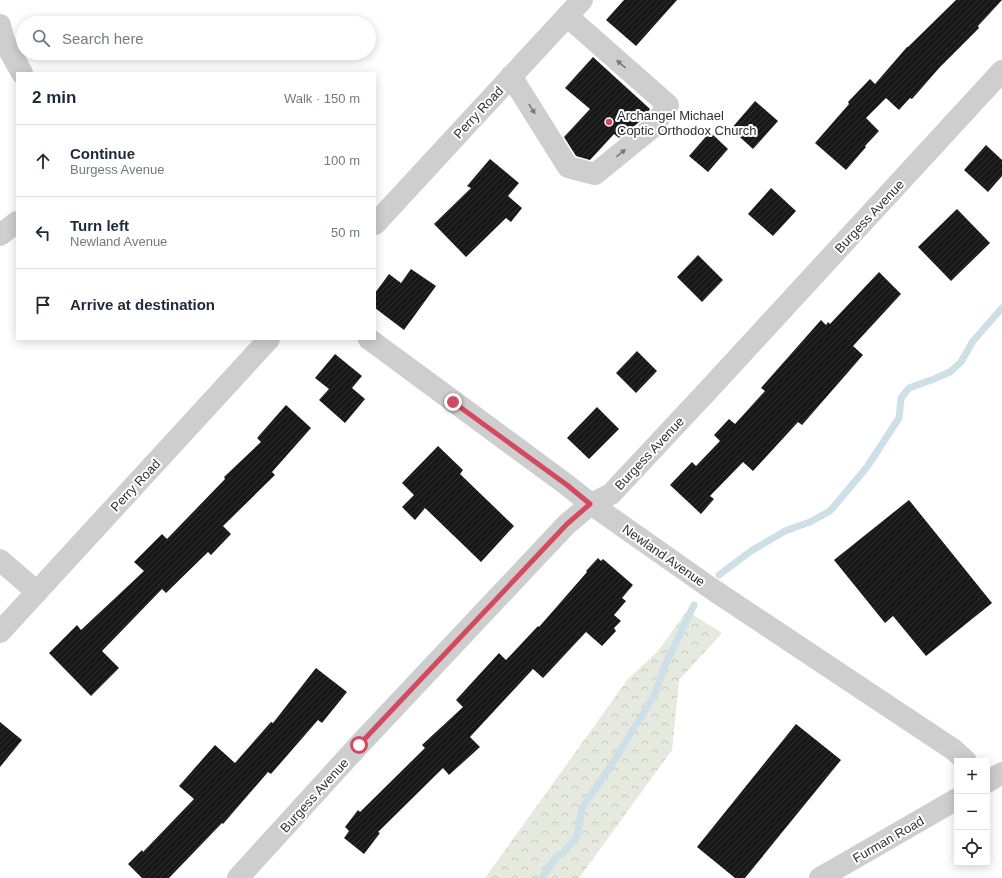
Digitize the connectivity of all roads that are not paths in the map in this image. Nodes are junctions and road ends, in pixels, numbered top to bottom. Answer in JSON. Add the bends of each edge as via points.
{"nodes":[{"id":1,"x":582,"y":0,"type":"edge"},
{"id":2,"x":567,"y":16,"type":"junction"},
{"id":3,"x":0,"y":25,"type":"edge"},
{"id":4,"x":1002,"y":71,"type":"edge"},
{"id":5,"x":21,"y":72,"type":"edge"},
{"id":6,"x":511,"y":76,"type":"junction"},
{"id":7,"x":16,"y":223,"type":"edge"},
{"id":8,"x":376,"y":223,"type":"edge"},
{"id":9,"x":0,"y":235,"type":"edge"},
{"id":10,"x":268,"y":340,"type":"edge"},
{"id":11,"x":370,"y":340,"type":"edge"},
{"id":12,"x":590,"y":504,"type":"junction"},
{"id":13,"x":0,"y":560,"type":"edge"},
{"id":14,"x":37,"y":592,"type":"junction"},
{"id":15,"x":0,"y":632,"type":"edge"},
{"id":16,"x":963,"y":758,"type":"edge"},
{"id":17,"x":954,"y":801,"type":"edge"},
{"id":18,"x":238,"y":878,"type":"edge"},
{"id":19,"x":820,"y":878,"type":"edge"}],
"edges":[{"from":1,"to":2,"type":"street","name":"Perry Road"},
{"from":2,"to":6,"type":"street","name":"Perry Road"},
{"from":6,"to":2,"type":"street","one_way":true,"via":[[568,167],[594,174],[653,127],[668,105]]},
{"from":3,"to":5,"type":"street","via":[[4,41]]},
{"from":4,"to":12,"type":"street","name":"Burgess Avenue","via":[[611,494]]},
{"from":6,"to":8,"type":"street","name":"Perry Road"},
{"from":7,"to":9,"type":"street"},
{"from":10,"to":14,"type":"street","name":"Perry Road"},
{"from":11,"to":12,"type":"street","name":"Newland Avenue"},
{"from":12,"to":16,"type":"street","name":"Newland Avenue"},
{"from":12,"to":18,"type":"street","name":"Burgess Avenue","via":[[567,524],[359,745]]},
{"from":13,"to":14,"type":"street"},
{"from":14,"to":15,"type":"street","name":"Perry Road"},
{"from":17,"to":19,"type":"street","name":"Furman Road"}]}
